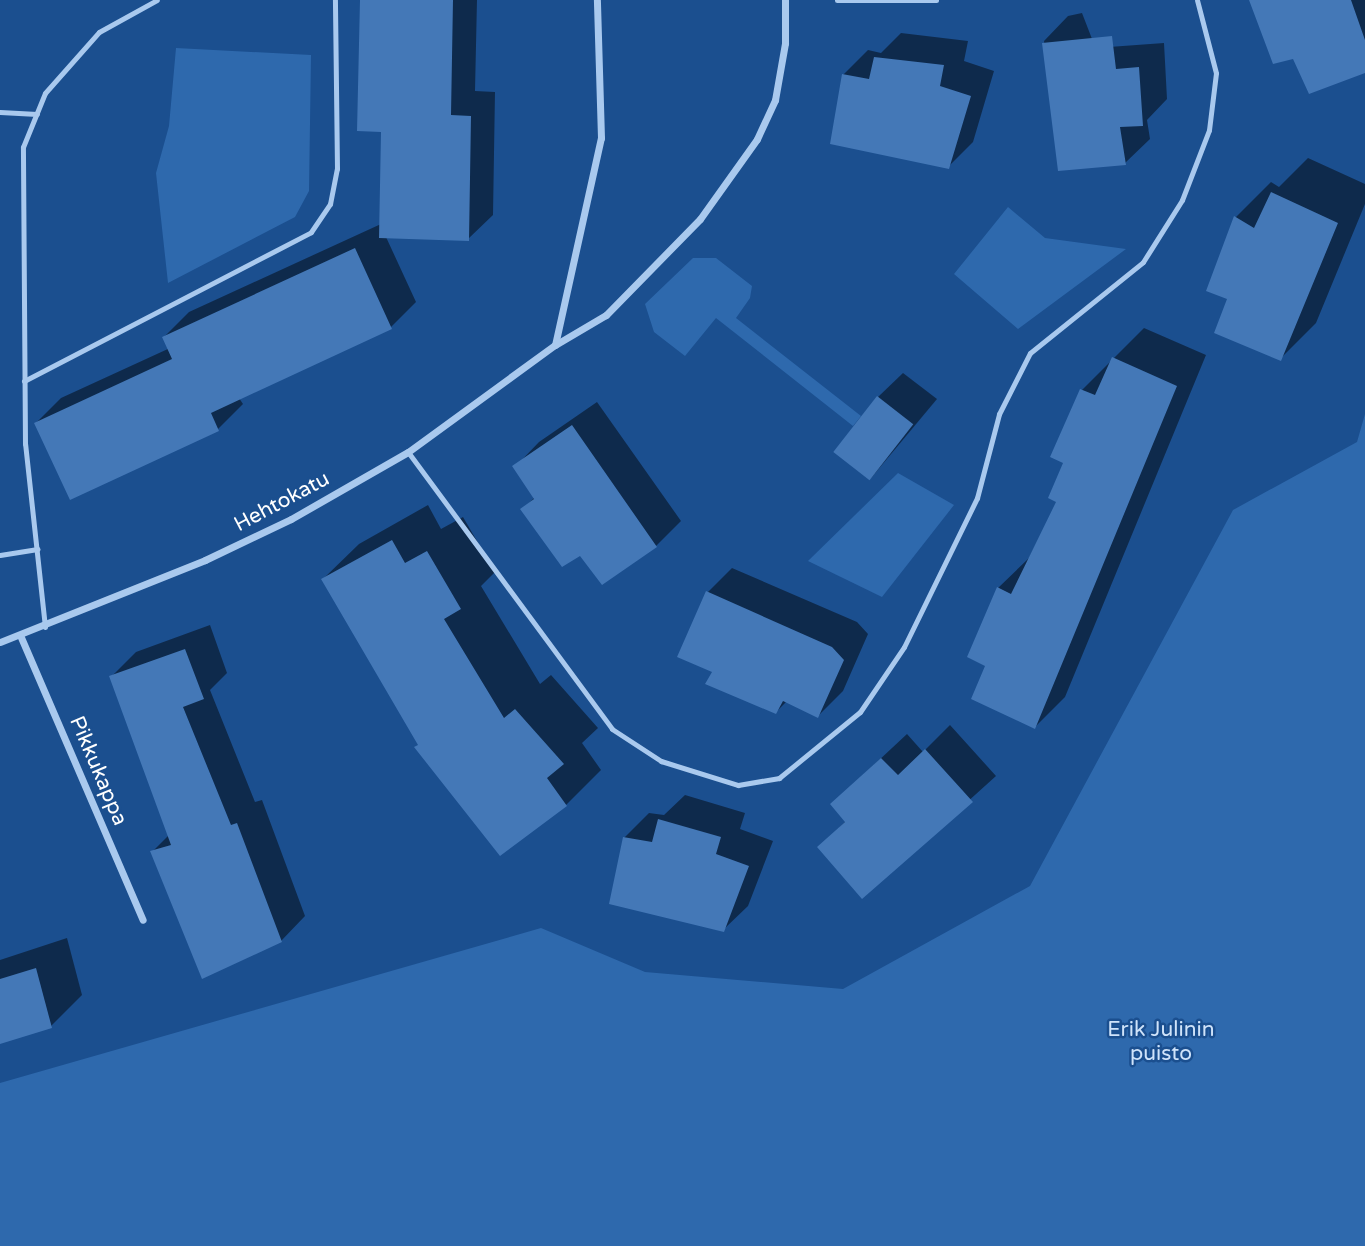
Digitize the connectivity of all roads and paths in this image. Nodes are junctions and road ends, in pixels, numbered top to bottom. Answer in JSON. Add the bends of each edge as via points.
{"nodes":[{"id":1,"x":157,"y":0,"type":"edge"},
{"id":2,"x":335,"y":0,"type":"edge"},
{"id":3,"x":597,"y":0,"type":"edge"},
{"id":4,"x":785,"y":0,"type":"edge"},
{"id":5,"x":837,"y":0,"type":"edge"},
{"id":6,"x":936,"y":0,"type":"edge"},
{"id":7,"x":1197,"y":0,"type":"edge"},
{"id":8,"x":0,"y":112,"type":"edge"},
{"id":9,"x":37,"y":114,"type":"junction"},
{"id":10,"x":555,"y":345,"type":"junction"},
{"id":11,"x":24,"y":381,"type":"junction"},
{"id":12,"x":408,"y":453,"type":"junction"},
{"id":13,"x":38,"y":549,"type":"junction"},
{"id":14,"x":0,"y":555,"type":"edge"},
{"id":15,"x":45,"y":627,"type":"junction"},
{"id":16,"x":20,"y":635,"type":"junction"},
{"id":17,"x":0,"y":642,"type":"edge"},
{"id":18,"x":143,"y":920,"type":"dead end"}],
"edges":[{"from":1,"to":9,"type":"lane","via":[[99,32],[45,93]]},
{"from":2,"to":11,"type":"lane","via":[[337,169],[330,204],[311,232]]},
{"from":3,"to":10,"type":"street","via":[[601,138]]},
{"from":4,"to":10,"type":"street","name":"Hehtokatu","via":[[785,43],[775,100],[739,169],[700,219],[607,315]]},
{"from":5,"to":6,"type":"lane"},
{"from":7,"to":12,"type":"lane","via":[[1216,74],[1209,130],[1182,200],[1143,262],[1030,353],[999,414],[977,498],[904,647],[859,712],[779,778],[738,785],[661,761],[612,729]]},
{"from":8,"to":9,"type":"lane"},
{"from":9,"to":11,"type":"lane","via":[[23,147]]},
{"from":10,"to":12,"type":"street","name":"Hehtokatu"},
{"from":11,"to":13,"type":"lane","via":[[25,444]]},
{"from":12,"to":15,"type":"street","name":"Hehtokatu","via":[[291,519]]},
{"from":13,"to":14,"type":"lane"},
{"from":13,"to":15,"type":"lane"},
{"from":15,"to":16,"type":"street","name":"Hehtokatu"},
{"from":16,"to":17,"type":"street","name":"Hehtokatu"},
{"from":16,"to":18,"type":"street","name":"Pikkukappa"}]}
